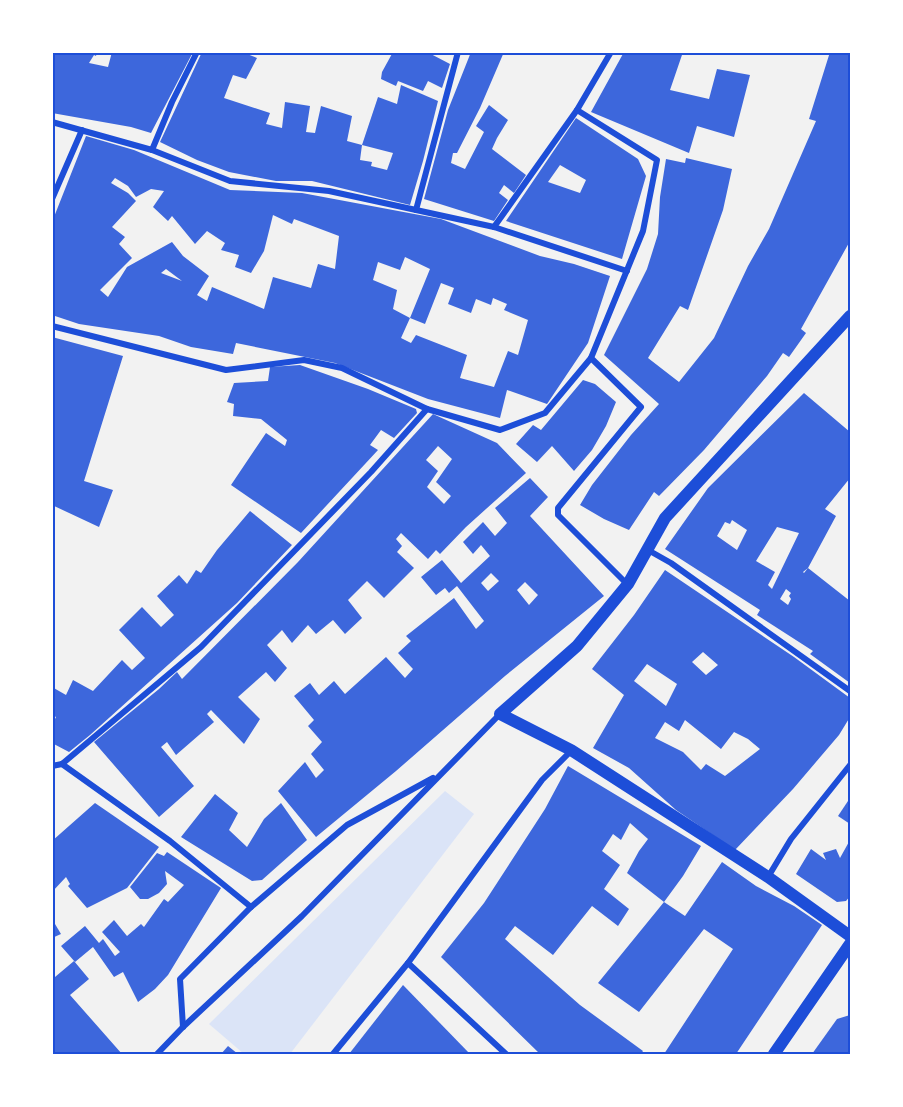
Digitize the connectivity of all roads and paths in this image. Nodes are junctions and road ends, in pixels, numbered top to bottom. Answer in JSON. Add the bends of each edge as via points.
{"nodes":[{"id":1,"x":197,"y":52,"type":"edge"},
{"id":2,"x":458,"y":52,"type":"edge"},
{"id":3,"x":611,"y":52,"type":"edge"},
{"id":4,"x":578,"y":110,"type":"junction"},
{"id":5,"x":52,"y":122,"type":"edge"},
{"id":6,"x":81,"y":130,"type":"junction"},
{"id":7,"x":152,"y":150,"type":"junction"},
{"id":8,"x":52,"y":199,"type":"edge"},
{"id":9,"x":417,"y":210,"type":"junction"},
{"id":10,"x":494,"y":227,"type":"junction"},
{"id":11,"x":627,"y":271,"type":"junction"},
{"id":12,"x":850,"y":316,"type":"edge"},
{"id":13,"x":52,"y":326,"type":"edge"},
{"id":14,"x":591,"y":358,"type":"junction"},
{"id":15,"x":427,"y":409,"type":"junction"},
{"id":16,"x":648,"y":550,"type":"junction"},
{"id":17,"x":628,"y":584,"type":"junction"},
{"id":18,"x":850,"y":691,"type":"edge"},
{"id":19,"x":500,"y":714,"type":"junction"},
{"id":20,"x":571,"y":750,"type":"junction"},
{"id":21,"x":62,"y":764,"type":"junction"},
{"id":22,"x":850,"y":765,"type":"edge"},
{"id":23,"x":52,"y":766,"type":"edge"},
{"id":24,"x":439,"y":774,"type":"junction"},
{"id":25,"x":768,"y":877,"type":"junction"},
{"id":26,"x":251,"y":907,"type":"junction"},
{"id":27,"x":850,"y":936,"type":"edge"},
{"id":28,"x":850,"y":944,"type":"edge"},
{"id":29,"x":408,"y":963,"type":"junction"},
{"id":30,"x":183,"y":1027,"type":"junction"},
{"id":31,"x":157,"y":1054,"type":"edge"},
{"id":32,"x":333,"y":1054,"type":"edge"},
{"id":33,"x":506,"y":1054,"type":"edge"},
{"id":34,"x":774,"y":1054,"type":"edge"}],
"edges":[{"from":1,"to":7,"type":"street"},
{"from":2,"to":9,"type":"street"},
{"from":3,"to":4,"type":"street"},
{"from":4,"to":10,"type":"street"},
{"from":4,"to":11,"type":"street","via":[[657,160],[643,231]]},
{"from":5,"to":6,"type":"street"},
{"from":6,"to":7,"type":"street"},
{"from":6,"to":8,"type":"street"},
{"from":7,"to":9,"type":"street","via":[[230,181],[329,191]]},
{"from":9,"to":10,"type":"street"},
{"from":10,"to":11,"type":"street"},
{"from":11,"to":14,"type":"street"},
{"from":12,"to":16,"type":"main road","via":[[665,518]]},
{"from":13,"to":15,"type":"street","via":[[226,370],[304,360],[342,368]]},
{"from":14,"to":15,"type":"street","via":[[545,413],[500,430]]},
{"from":14,"to":17,"type":"street","via":[[641,407],[558,508],[558,515]]},
{"from":15,"to":21,"type":"street","via":[[201,648]]},
{"from":16,"to":17,"type":"main road"},
{"from":16,"to":18,"type":"street"},
{"from":17,"to":19,"type":"main road","via":[[578,646]]},
{"from":19,"to":20,"type":"main road"},
{"from":19,"to":24,"type":"street"},
{"from":20,"to":25,"type":"main road"},
{"from":20,"to":29,"type":"street","via":[[542,780]]},
{"from":21,"to":23,"type":"street"},
{"from":21,"to":26,"type":"street","via":[[170,841]]},
{"from":22,"to":25,"type":"street","via":[[792,839]]},
{"from":24,"to":26,"type":"street","via":[[347,825]]},
{"from":24,"to":30,"type":"street","via":[[302,916]]},
{"from":25,"to":27,"type":"main road"},
{"from":26,"to":30,"type":"street","via":[[180,979]]},
{"from":28,"to":34,"type":"main road"},
{"from":29,"to":32,"type":"street"},
{"from":29,"to":33,"type":"street"},
{"from":30,"to":31,"type":"street"}]}
